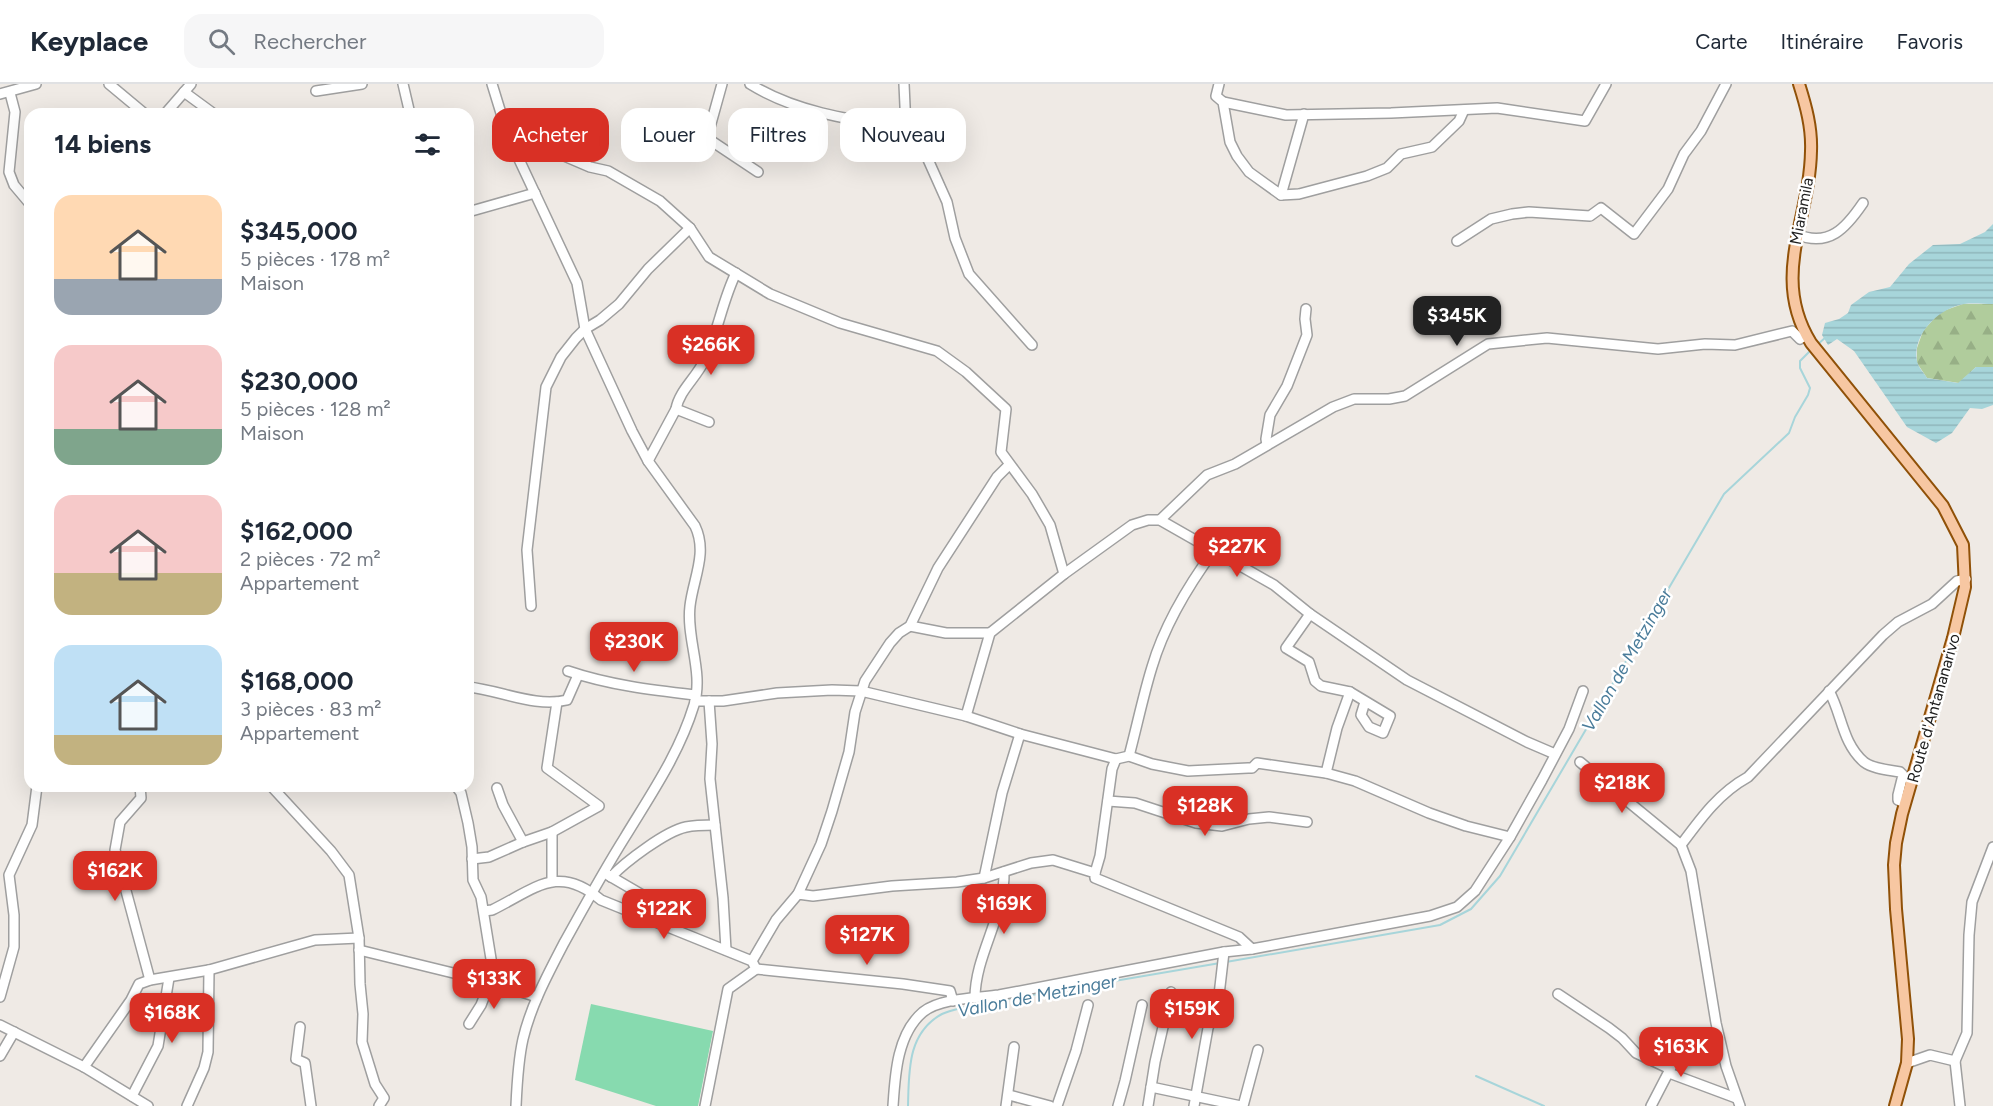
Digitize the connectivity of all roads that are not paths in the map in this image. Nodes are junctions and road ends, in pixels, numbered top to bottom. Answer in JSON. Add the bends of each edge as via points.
{"nodes":[{"id":1,"x":36,"y":84,"type":"edge"},
{"id":2,"x":109,"y":84,"type":"edge"},
{"id":3,"x":191,"y":84,"type":"edge"},
{"id":4,"x":362,"y":84,"type":"edge"},
{"id":5,"x":403,"y":84,"type":"edge"},
{"id":6,"x":492,"y":84,"type":"edge"},
{"id":7,"x":722,"y":84,"type":"edge"},
{"id":8,"x":750,"y":84,"type":"edge"},
{"id":9,"x":904,"y":84,"type":"edge"},
{"id":10,"x":1220,"y":84,"type":"edge"},
{"id":11,"x":1606,"y":84,"type":"edge"},
{"id":12,"x":1726,"y":84,"type":"edge"},
{"id":13,"x":1799,"y":84,"type":"edge"},
{"id":14,"x":316,"y":91,"type":"dead end"},
{"id":15,"x":184,"y":92,"type":"junction"},
{"id":16,"x":5,"y":93,"type":"edge"},
{"id":17,"x":1223,"y":102,"type":"junction"},
{"id":18,"x":138,"y":108,"type":"edge"},
{"id":19,"x":170,"y":108,"type":"edge"},
{"id":20,"x":206,"y":108,"type":"edge"},
{"id":21,"x":409,"y":108,"type":"edge"},
{"id":22,"x":499,"y":108,"type":"edge"},
{"id":23,"x":905,"y":108,"type":"edge"},
{"id":24,"x":1464,"y":110,"type":"junction"},
{"id":25,"x":1304,"y":114,"type":"junction"},
{"id":26,"x":840,"y":118,"type":"edge"},
{"id":27,"x":520,"y":162,"type":"edge"},
{"id":28,"x":578,"y":162,"type":"edge"},
{"id":29,"x":929,"y":162,"type":"edge"},
{"id":30,"x":758,"y":172,"type":"dead end"},
{"id":31,"x":535,"y":193,"type":"junction"},
{"id":32,"x":1281,"y":195,"type":"junction"},
{"id":33,"x":24,"y":197,"type":"edge"},
{"id":34,"x":1863,"y":203,"type":"dead end"},
{"id":35,"x":474,"y":210,"type":"edge"},
{"id":36,"x":690,"y":228,"type":"junction"},
{"id":37,"x":1796,"y":234,"type":"junction"},
{"id":38,"x":1457,"y":241,"type":"dead end"},
{"id":39,"x":736,"y":273,"type":"junction"},
{"id":40,"x":1306,"y":309,"type":"dead end"},
{"id":41,"x":585,"y":328,"type":"junction"},
{"id":42,"x":1807,"y":336,"type":"junction"},
{"id":43,"x":1032,"y":345,"type":"dead end"},
{"id":44,"x":1822,"y":355,"type":"joint"},
{"id":45,"x":676,"y":409,"type":"junction"},
{"id":46,"x":709,"y":422,"type":"dead end"},
{"id":47,"x":1267,"y":445,"type":"junction"},
{"id":48,"x":648,"y":460,"type":"junction"},
{"id":49,"x":1009,"y":465,"type":"junction"},
{"id":50,"x":1160,"y":520,"type":"junction"},
{"id":51,"x":1215,"y":549,"type":"junction"},
{"id":52,"x":1064,"y":574,"type":"junction"},
{"id":53,"x":1966,"y":579,"type":"junction"},
{"id":54,"x":531,"y":606,"type":"dead end"},
{"id":55,"x":1310,"y":614,"type":"junction"},
{"id":56,"x":910,"y":626,"type":"junction"},
{"id":57,"x":990,"y":633,"type":"junction"},
{"id":58,"x":567,"y":671,"type":"dead end"},
{"id":59,"x":578,"y":675,"type":"junction"},
{"id":60,"x":474,"y":688,"type":"edge"},
{"id":61,"x":1583,"y":691,"type":"dead end"},
{"id":62,"x":1829,"y":691,"type":"junction"},
{"id":63,"x":861,"y":692,"type":"junction"},
{"id":64,"x":1350,"y":692,"type":"junction"},
{"id":65,"x":695,"y":698,"type":"junction"},
{"id":66,"x":709,"y":701,"type":"junction"},
{"id":67,"x":557,"y":702,"type":"junction"},
{"id":68,"x":1365,"y":702,"type":"dead end"},
{"id":69,"x":966,"y":716,"type":"junction"},
{"id":70,"x":1020,"y":734,"type":"junction"},
{"id":71,"x":1554,"y":754,"type":"junction"},
{"id":72,"x":1129,"y":756,"type":"junction"},
{"id":73,"x":1116,"y":759,"type":"junction"},
{"id":74,"x":1580,"y":762,"type":"dead end"},
{"id":75,"x":1326,"y":774,"type":"junction"},
{"id":76,"x":497,"y":788,"type":"dead end"},
{"id":77,"x":36,"y":792,"type":"edge"},
{"id":78,"x":140,"y":792,"type":"edge"},
{"id":79,"x":277,"y":792,"type":"edge"},
{"id":80,"x":460,"y":792,"type":"edge"},
{"id":81,"x":1108,"y":801,"type":"junction"},
{"id":82,"x":1905,"y":803,"type":"junction"},
{"id":83,"x":1307,"y":822,"type":"dead end"},
{"id":84,"x":715,"y":825,"type":"junction"},
{"id":85,"x":552,"y":832,"type":"junction"},
{"id":86,"x":1510,"y":837,"type":"junction"},
{"id":87,"x":523,"y":842,"type":"junction"},
{"id":88,"x":1681,"y":845,"type":"junction"},
{"id":89,"x":1993,"y":847,"type":"edge"},
{"id":90,"x":472,"y":860,"type":"junction"},
{"id":91,"x":1004,"y":872,"type":"junction"},
{"id":92,"x":1095,"y":873,"type":"junction"},
{"id":93,"x":607,"y":875,"type":"junction"},
{"id":94,"x":984,"y":878,"type":"junction"},
{"id":95,"x":552,"y":880,"type":"junction"},
{"id":96,"x":592,"y":892,"type":"junction"},
{"id":97,"x":798,"y":894,"type":"junction"},
{"id":98,"x":644,"y":896,"type":"dead end"},
{"id":99,"x":484,"y":911,"type":"junction"},
{"id":100,"x":359,"y":938,"type":"junction"},
{"id":101,"x":1252,"y":949,"type":"junction"},
{"id":102,"x":359,"y":950,"type":"junction"},
{"id":103,"x":726,"y":950,"type":"junction"},
{"id":104,"x":1224,"y":952,"type":"junction"},
{"id":105,"x":754,"y":965,"type":"junction"},
{"id":106,"x":209,"y":970,"type":"junction"},
{"id":107,"x":169,"y":978,"type":"junction"},
{"id":108,"x":150,"y":980,"type":"junction"},
{"id":109,"x":490,"y":982,"type":"junction"},
{"id":110,"x":1171,"y":992,"type":"dead end"},
{"id":111,"x":1558,"y":994,"type":"dead end"},
{"id":112,"x":0,"y":997,"type":"edge"},
{"id":113,"x":537,"y":997,"type":"junction"},
{"id":114,"x":975,"y":998,"type":"junction"},
{"id":115,"x":953,"y":1001,"type":"junction"},
{"id":116,"x":1088,"y":1005,"type":"dead end"},
{"id":117,"x":1142,"y":1005,"type":"dead end"},
{"id":118,"x":0,"y":1024,"type":"edge"},
{"id":119,"x":469,"y":1024,"type":"dead end"},
{"id":120,"x":300,"y":1027,"type":"dead end"},
{"id":121,"x":14,"y":1032,"type":"junction"},
{"id":122,"x":1684,"y":1038,"type":"dead end"},
{"id":123,"x":1014,"y":1047,"type":"dead end"},
{"id":124,"x":1258,"y":1050,"type":"dead end"},
{"id":125,"x":0,"y":1056,"type":"edge"},
{"id":126,"x":1955,"y":1061,"type":"junction"},
{"id":127,"x":1907,"y":1063,"type":"junction"},
{"id":128,"x":84,"y":1067,"type":"junction"},
{"id":129,"x":1669,"y":1071,"type":"junction"},
{"id":130,"x":1151,"y":1087,"type":"junction"},
{"id":131,"x":1009,"y":1095,"type":"junction"},
{"id":132,"x":132,"y":1096,"type":"junction"},
{"id":133,"x":1195,"y":1101,"type":"edge"},
{"id":134,"x":1738,"y":1102,"type":"edge"},
{"id":135,"x":147,"y":1106,"type":"edge"},
{"id":136,"x":187,"y":1106,"type":"edge"},
{"id":137,"x":311,"y":1106,"type":"edge"},
{"id":138,"x":379,"y":1106,"type":"edge"},
{"id":139,"x":516,"y":1106,"type":"edge"},
{"id":140,"x":705,"y":1106,"type":"edge"},
{"id":141,"x":893,"y":1106,"type":"edge"},
{"id":142,"x":1006,"y":1106,"type":"edge"},
{"id":143,"x":1050,"y":1106,"type":"edge"},
{"id":144,"x":1057,"y":1106,"type":"edge"},
{"id":145,"x":1118,"y":1106,"type":"edge"},
{"id":146,"x":1148,"y":1106,"type":"edge"},
{"id":147,"x":1242,"y":1106,"type":"edge"},
{"id":148,"x":1651,"y":1106,"type":"edge"},
{"id":149,"x":1895,"y":1106,"type":"edge"},
{"id":150,"x":1960,"y":1106,"type":"edge"}],
"edges":[{"from":1,"to":16,"type":"street"},
{"from":2,"to":18,"type":"street"},
{"from":3,"to":15,"type":"street"},
{"from":4,"to":14,"type":"street"},
{"from":5,"to":21,"type":"street"},
{"from":6,"to":22,"type":"street"},
{"from":7,"to":30,"type":"street","via":[[707,138]]},
{"from":8,"to":26,"type":"street","via":[[770,96]]},
{"from":9,"to":23,"type":"street"},
{"from":10,"to":17,"type":"street","via":[[1216,96]]},
{"from":11,"to":24,"type":"street","via":[[1585,121],[1497,108]]},
{"from":12,"to":38,"type":"street","via":[[1668,189],[1634,234],[1601,208],[1590,216],[1512,214],[1491,219]]},
{"from":13,"to":37,"type":"main road","name":"Miaramila","via":[[1811,152],[1808,187]]},
{"from":15,"to":19,"type":"street"},
{"from":15,"to":20,"type":"street"},
{"from":16,"to":33,"type":"street","via":[[15,112],[9,172]]},
{"from":17,"to":25,"type":"street","via":[[1286,115]]},
{"from":17,"to":32,"type":"street","via":[[1230,142],[1237,156],[1249,172]]},
{"from":24,"to":25,"type":"street"},
{"from":24,"to":32,"type":"street","via":[[1460,121],[1432,147],[1401,154],[1387,168],[1299,194]]},
{"from":25,"to":32,"type":"street"},
{"from":27,"to":31,"type":"street"},
{"from":28,"to":36,"type":"street","via":[[609,171],[660,201]]},
{"from":29,"to":43,"type":"street","via":[[947,202],[969,274]]},
{"from":31,"to":35,"type":"street"},
{"from":31,"to":41,"type":"street","via":[[577,283]]},
{"from":34,"to":37,"type":"street","via":[[1840,232],[1832,236]]},
{"from":36,"to":39,"type":"street","via":[[709,256]]},
{"from":36,"to":41,"type":"street","via":[[619,304]]},
{"from":37,"to":42,"type":"main road","name":"Miaramila","via":[[1792,287],[1798,319]]},
{"from":39,"to":45,"type":"street","via":[[704,360],[677,400]]},
{"from":39,"to":49,"type":"street","via":[[812,313],[937,351],[1006,409],[1001,452]]},
{"from":40,"to":47,"type":"street","via":[[1307,335],[1270,416]]},
{"from":41,"to":48,"type":"street"},
{"from":41,"to":54,"type":"street","via":[[561,357],[546,387],[527,550]]},
{"from":42,"to":44,"type":"main road","name":"Miaramila"},
{"from":42,"to":47,"type":"street","via":[[1800,339],[1792,331],[1735,345],[1658,349],[1547,338],[1488,344],[1405,396],[1354,399]]},
{"from":44,"to":53,"type":"main road","name":"Route d'Antananarivo","via":[[1943,506],[1963,545]]},
{"from":45,"to":46,"type":"street"},
{"from":45,"to":48,"type":"street"},
{"from":47,"to":50,"type":"street","via":[[1207,475]]},
{"from":48,"to":65,"type":"street","via":[[700,535],[701,554],[690,605],[697,675]]},
{"from":49,"to":52,"type":"street","via":[[1050,525]]},
{"from":49,"to":56,"type":"street","via":[[997,477],[938,568]]},
{"from":50,"to":51,"type":"street"},
{"from":50,"to":52,"type":"street","via":[[1132,525]]},
{"from":51,"to":55,"type":"street","via":[[1274,585]]},
{"from":51,"to":72,"type":"street","via":[[1197,573],[1162,640]]},
{"from":52,"to":57,"type":"street"},
{"from":53,"to":62,"type":"street","via":[[1957,581],[1932,604],[1898,622]]},
{"from":53,"to":82,"type":"main road","name":"Route d'Antananarivo"},
{"from":55,"to":64,"type":"street","via":[[1286,648],[1310,662],[1315,681],[1321,686]]},
{"from":55,"to":71,"type":"street","via":[[1407,680]]},
{"from":56,"to":57,"type":"street","via":[[946,633]]},
{"from":56,"to":63,"type":"street","via":[[891,643]]},
{"from":57,"to":69,"type":"street"},
{"from":58,"to":59,"type":"street"},
{"from":59,"to":65,"type":"street"},
{"from":59,"to":67,"type":"street","via":[[567,700]]},
{"from":60,"to":67,"type":"street"},
{"from":61,"to":71,"type":"street","via":[[1569,729]]},
{"from":62,"to":82,"type":"street","via":[[1843,731],[1864,762],[1903,775],[1898,800]]},
{"from":62,"to":88,"type":"street","via":[[1748,777],[1729,787]]},
{"from":63,"to":66,"type":"street","via":[[777,693]]},
{"from":63,"to":69,"type":"street"},
{"from":63,"to":97,"type":"street","via":[[832,811]]},
{"from":64,"to":68,"type":"street"},
{"from":64,"to":75,"type":"street"},
{"from":65,"to":66,"type":"street"},
{"from":65,"to":93,"type":"street","via":[[671,762]]},
{"from":66,"to":84,"type":"street"},
{"from":67,"to":85,"type":"street","via":[[547,768],[599,806]]},
{"from":69,"to":70,"type":"street"},
{"from":70,"to":73,"type":"street"},
{"from":70,"to":94,"type":"street","via":[[1002,793]]},
{"from":71,"to":86,"type":"street"},
{"from":72,"to":73,"type":"street"},
{"from":72,"to":75,"type":"street","via":[[1188,771],[1252,768],[1257,763]]},
{"from":73,"to":81,"type":"street"},
{"from":74,"to":88,"type":"street"},
{"from":75,"to":86,"type":"street","via":[[1355,781],[1466,826]]},
{"from":76,"to":87,"type":"street"},
{"from":77,"to":112,"type":"street","via":[[32,825],[9,875],[14,947]]},
{"from":78,"to":108,"type":"street","via":[[141,798],[120,822],[115,850]]},
{"from":79,"to":100,"type":"street","via":[[349,875]]},
{"from":80,"to":90,"type":"street"},
{"from":81,"to":83,"type":"street","via":[[1135,803],[1196,823],[1222,826],[1269,817]]},
{"from":81,"to":92,"type":"street"},
{"from":82,"to":127,"type":"main road","name":"Route d'Antananarivo","via":[[1894,865]]},
{"from":84,"to":93,"type":"street","via":[[684,827]]},
{"from":84,"to":103,"type":"street"},
{"from":85,"to":87,"type":"street"},
{"from":85,"to":95,"type":"street"},
{"from":86,"to":101,"type":"street","via":[[1474,891],[1457,907],[1430,916]]},
{"from":87,"to":90,"type":"street"},
{"from":88,"to":134,"type":"street","via":[[1690,871],[1716,1023]]},
{"from":89,"to":126,"type":"street","via":[[1972,902],[1967,1033]]},
{"from":90,"to":99,"type":"street","via":[[473,880]]},
{"from":91,"to":92,"type":"street","via":[[1053,860]]},
{"from":91,"to":94,"type":"street"},
{"from":91,"to":114,"type":"street"},
{"from":92,"to":101,"type":"street","via":[[1095,878],[1239,937]]},
{"from":93,"to":96,"type":"street"},
{"from":93,"to":98,"type":"street"},
{"from":94,"to":97,"type":"street","via":[[813,896]]},
{"from":95,"to":96,"type":"street","via":[[581,885]]},
{"from":95,"to":99,"type":"street"},
{"from":96,"to":103,"type":"street","via":[[601,900]]},
{"from":96,"to":113,"type":"street"},
{"from":97,"to":105,"type":"street","via":[[776,920]]},
{"from":99,"to":109,"type":"street","via":[[492,965]]},
{"from":100,"to":102,"type":"street"},
{"from":100,"to":106,"type":"street","via":[[315,940]]},
{"from":101,"to":104,"type":"street"},
{"from":102,"to":109,"type":"street"},
{"from":102,"to":138,"type":"street","via":[[362,1042],[375,1084],[384,1098]]},
{"from":103,"to":105,"type":"street"},
{"from":104,"to":114,"type":"street"},
{"from":104,"to":133,"type":"street","via":[[1219,996],[1208,1028]]},
{"from":105,"to":115,"type":"street","via":[[950,992]]},
{"from":105,"to":140,"type":"street","via":[[728,989]]},
{"from":106,"to":107,"type":"street"},
{"from":106,"to":136,"type":"street","via":[[208,1052]]},
{"from":107,"to":108,"type":"street"},
{"from":107,"to":132,"type":"street","via":[[158,1046]]},
{"from":108,"to":128,"type":"street","via":[[139,984]]},
{"from":109,"to":113,"type":"street"},
{"from":109,"to":119,"type":"street"},
{"from":110,"to":130,"type":"street"},
{"from":111,"to":129,"type":"street","via":[[1609,1028],[1636,1053]]},
{"from":113,"to":139,"type":"street","via":[[520,1054]]},
{"from":114,"to":115,"type":"street"},
{"from":115,"to":141,"type":"street","via":[[923,1012],[909,1030],[897,1065]]},
{"from":116,"to":144,"type":"street"},
{"from":117,"to":145,"type":"street"},
{"from":118,"to":121,"type":"street"},
{"from":120,"to":137,"type":"street","via":[[296,1059],[305,1063]]},
{"from":121,"to":125,"type":"street"},
{"from":121,"to":128,"type":"street"},
{"from":122,"to":129,"type":"street"},
{"from":123,"to":131,"type":"street"},
{"from":124,"to":147,"type":"street"},
{"from":126,"to":127,"type":"street","via":[[1930,1055]]},
{"from":126,"to":150,"type":"street"},
{"from":127,"to":149,"type":"main road","name":"Route d'Antananarivo"},
{"from":128,"to":132,"type":"street"},
{"from":129,"to":134,"type":"street"},
{"from":129,"to":148,"type":"street"},
{"from":130,"to":133,"type":"street"},
{"from":130,"to":146,"type":"street"},
{"from":131,"to":142,"type":"street"},
{"from":131,"to":143,"type":"street"},
{"from":132,"to":135,"type":"street"},
{"from":133,"to":147,"type":"street"}]}
